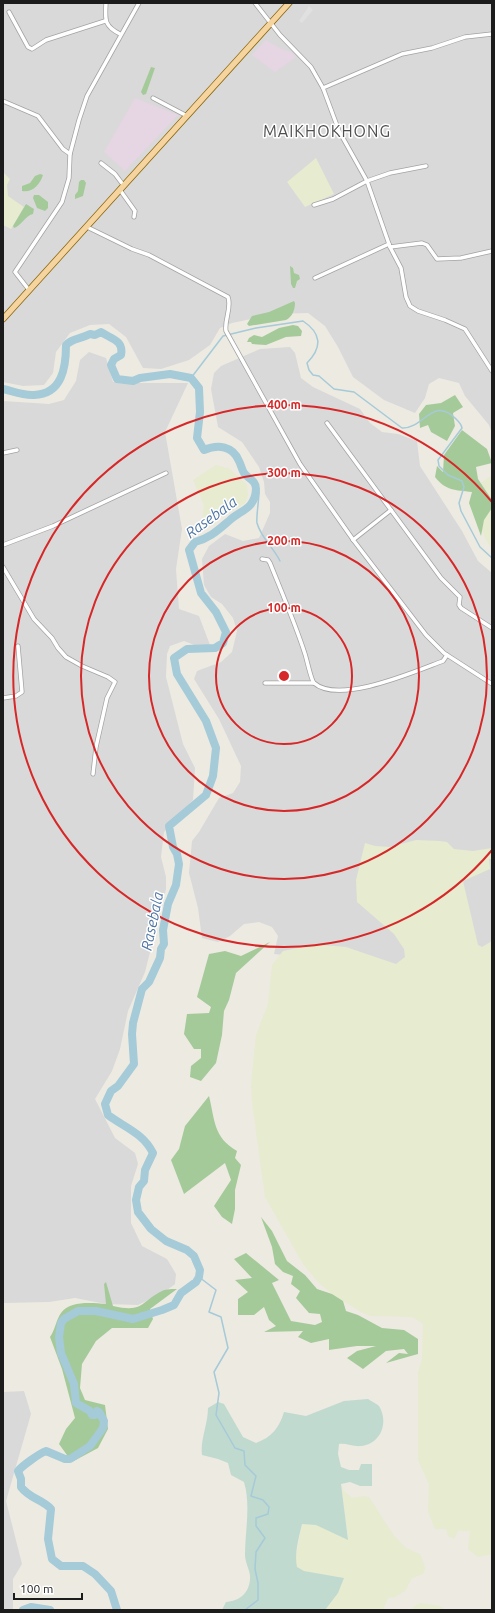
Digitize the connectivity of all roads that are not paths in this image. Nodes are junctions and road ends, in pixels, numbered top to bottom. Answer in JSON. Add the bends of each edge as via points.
{"nodes":[{"id":1,"x":106,"y":3,"type":"edge"},
{"id":2,"x":139,"y":3,"type":"edge"},
{"id":3,"x":255,"y":3,"type":"edge"},
{"id":4,"x":289,"y":3,"type":"edge"},
{"id":5,"x":9,"y":12,"type":"dead end"},
{"id":6,"x":105,"y":21,"type":"junction"},
{"id":7,"x":271,"y":23,"type":"junction"},
{"id":8,"x":120,"y":34,"type":"junction"},
{"id":9,"x":492,"y":34,"type":"edge"},
{"id":10,"x":323,"y":88,"type":"junction"},
{"id":11,"x":153,"y":98,"type":"dead end"},
{"id":12,"x":3,"y":101,"type":"edge"},
{"id":13,"x":187,"y":117,"type":"junction"},
{"id":14,"x":70,"y":154,"type":"junction"},
{"id":15,"x":101,"y":162,"type":"dead end"},
{"id":16,"x":426,"y":166,"type":"dead end"},
{"id":17,"x":367,"y":181,"type":"junction"},
{"id":18,"x":122,"y":188,"type":"junction"},
{"id":19,"x":314,"y":205,"type":"dead end"},
{"id":20,"x":134,"y":216,"type":"dead end"},
{"id":21,"x":87,"y":227,"type":"junction"},
{"id":22,"x":390,"y":246,"type":"junction"},
{"id":23,"x":492,"y":251,"type":"edge"},
{"id":24,"x":315,"y":278,"type":"dead end"},
{"id":25,"x":29,"y":290,"type":"junction"},
{"id":26,"x":3,"y":319,"type":"edge"},
{"id":27,"x":492,"y":371,"type":"edge"},
{"id":28,"x":327,"y":424,"type":"dead end"},
{"id":29,"x":17,"y":450,"type":"dead end"},
{"id":30,"x":3,"y":453,"type":"edge"},
{"id":31,"x":166,"y":473,"type":"dead end"},
{"id":32,"x":391,"y":510,"type":"junction"},
{"id":33,"x":353,"y":540,"type":"junction"},
{"id":34,"x":3,"y":545,"type":"edge"},
{"id":35,"x":262,"y":559,"type":"dead end"},
{"id":36,"x":3,"y":567,"type":"edge"},
{"id":37,"x":492,"y":628,"type":"edge"},
{"id":38,"x":18,"y":646,"type":"dead end"},
{"id":39,"x":447,"y":655,"type":"junction"},
{"id":40,"x":265,"y":683,"type":"dead end"},
{"id":41,"x":314,"y":683,"type":"junction"},
{"id":42,"x":492,"y":684,"type":"edge"},
{"id":43,"x":3,"y":698,"type":"edge"},
{"id":44,"x":93,"y":774,"type":"dead end"}],
"edges":[{"from":1,"to":6,"type":"street"},
{"from":2,"to":8,"type":"street"},
{"from":3,"to":7,"type":"street"},
{"from":4,"to":7,"type":"main road"},
{"from":5,"to":6,"type":"street","via":[[28,47],[32,49],[46,40]]},
{"from":6,"to":8,"type":"street","via":[[112,30]]},
{"from":7,"to":10,"type":"street","via":[[291,48],[311,67]]},
{"from":7,"to":13,"type":"main road"},
{"from":8,"to":14,"type":"street","via":[[87,96]]},
{"from":9,"to":10,"type":"street","via":[[465,36],[432,48],[402,54]]},
{"from":10,"to":17,"type":"street","via":[[339,131]]},
{"from":11,"to":13,"type":"street"},
{"from":12,"to":14,"type":"street","via":[[38,116],[63,149]]},
{"from":13,"to":18,"type":"main road"},
{"from":14,"to":25,"type":"street","via":[[69,178],[62,202],[15,272]]},
{"from":15,"to":18,"type":"street","via":[[115,174]]},
{"from":16,"to":17,"type":"street","via":[[390,173]]},
{"from":17,"to":19,"type":"street","via":[[334,199]]},
{"from":17,"to":22,"type":"street"},
{"from":18,"to":20,"type":"street"},
{"from":18,"to":21,"type":"main road"},
{"from":21,"to":25,"type":"main road"},
{"from":21,"to":33,"type":"street","via":[[225,294],[229,301],[226,331],[234,347],[300,464]]},
{"from":22,"to":23,"type":"street","via":[[427,245],[438,259],[461,258]]},
{"from":22,"to":24,"type":"street"},
{"from":22,"to":27,"type":"street","via":[[401,268],[410,306],[465,330]]},
{"from":25,"to":26,"type":"main road"},
{"from":28,"to":32,"type":"street"},
{"from":29,"to":30,"type":"street"},
{"from":31,"to":34,"type":"street","via":[[53,526]]},
{"from":32,"to":33,"type":"street"},
{"from":32,"to":37,"type":"street","via":[[441,578],[460,596],[461,608]]},
{"from":33,"to":39,"type":"street","via":[[426,635]]},
{"from":35,"to":41,"type":"street","via":[[270,563],[299,636]]},
{"from":36,"to":44,"type":"street","via":[[34,620],[66,657],[115,682],[107,698]]},
{"from":38,"to":43,"type":"street","via":[[22,692],[16,696]]},
{"from":39,"to":41,"type":"street","via":[[443,661],[362,689],[334,690]]},
{"from":39,"to":42,"type":"street"},
{"from":40,"to":41,"type":"street"}]}
